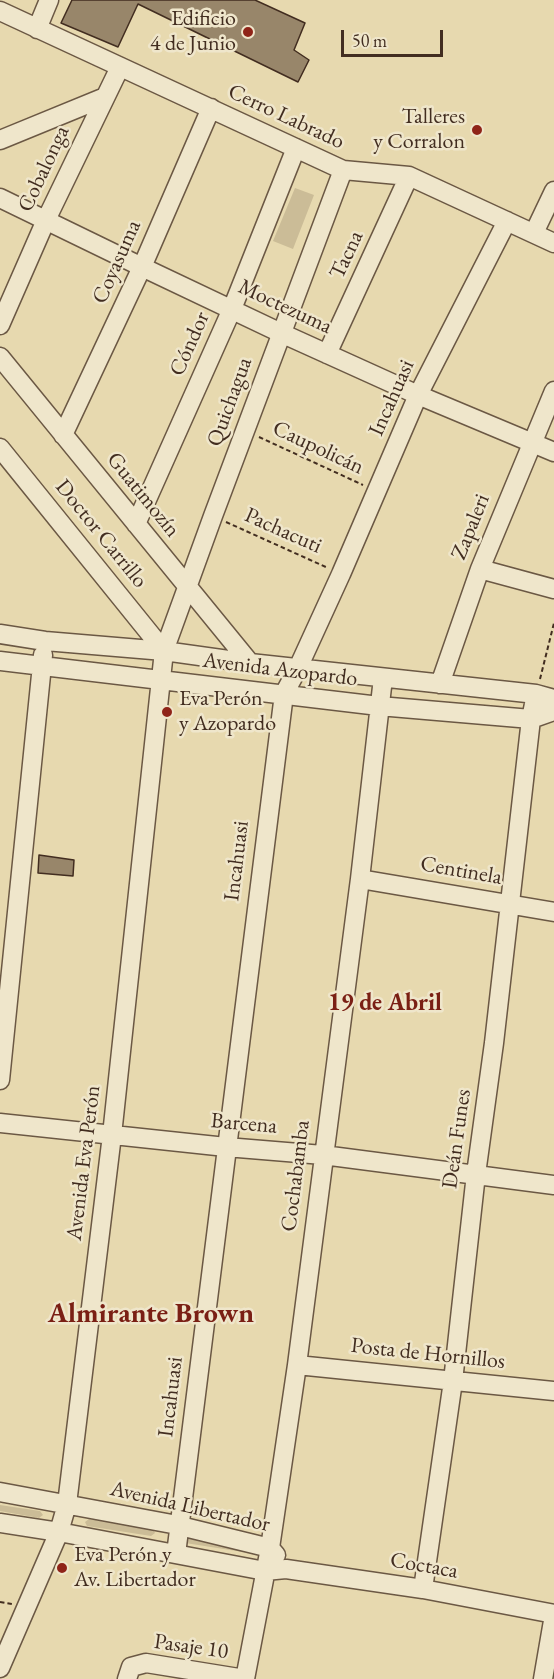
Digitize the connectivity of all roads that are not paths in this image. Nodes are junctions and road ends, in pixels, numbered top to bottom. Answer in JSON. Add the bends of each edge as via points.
{"nodes":[{"id":1,"x":50,"y":0,"type":"edge"},
{"id":2,"x":0,"y":11,"type":"edge"},
{"id":3,"x":37,"y":29,"type":"junction"},
{"id":4,"x":120,"y":67,"type":"junction"},
{"id":5,"x":105,"y":97,"type":"junction"},
{"id":6,"x":210,"y":108,"type":"junction"},
{"id":7,"x":0,"y":140,"type":"edge"},
{"id":8,"x":296,"y":148,"type":"junction"},
{"id":9,"x":343,"y":170,"type":"junction"},
{"id":10,"x":409,"y":176,"type":"junction"},
{"id":11,"x":554,"y":191,"type":"edge"},
{"id":12,"x":0,"y":198,"type":"edge"},
{"id":13,"x":46,"y":220,"type":"junction"},
{"id":14,"x":507,"y":221,"type":"junction"},
{"id":15,"x":534,"y":233,"type":"junction"},
{"id":16,"x":554,"y":243,"type":"edge"},
{"id":17,"x":142,"y":267,"type":"junction"},
{"id":18,"x":232,"y":309,"type":"junction"},
{"id":19,"x":0,"y":325,"type":"edge"},
{"id":20,"x":281,"y":333,"type":"junction"},
{"id":21,"x":327,"y":354,"type":"junction"},
{"id":22,"x":0,"y":357,"type":"edge"},
{"id":23,"x":554,"y":391,"type":"edge"},
{"id":24,"x":418,"y":395,"type":"junction"},
{"id":25,"x":63,"y":435,"type":"junction"},
{"id":26,"x":532,"y":443,"type":"junction"},
{"id":27,"x":0,"y":448,"type":"edge"},
{"id":28,"x":554,"y":452,"type":"edge"},
{"id":29,"x":136,"y":524,"type":"junction"},
{"id":30,"x":480,"y":570,"type":"junction"},
{"id":31,"x":187,"y":586,"type":"junction"},
{"id":32,"x":554,"y":589,"type":"edge"},
{"id":33,"x":2,"y":632,"type":"edge"},
{"id":34,"x":45,"y":641,"type":"junction"},
{"id":35,"x":164,"y":651,"type":"junction"},
{"id":36,"x":0,"y":661,"type":"edge"},
{"id":37,"x":250,"y":663,"type":"junction"},
{"id":38,"x":42,"y":666,"type":"junction"},
{"id":39,"x":298,"y":668,"type":"junction"},
{"id":40,"x":383,"y":678,"type":"junction"},
{"id":41,"x":161,"y":679,"type":"junction"},
{"id":42,"x":440,"y":684,"type":"junction"},
{"id":43,"x":228,"y":687,"type":"junction"},
{"id":44,"x":284,"y":694,"type":"junction"},
{"id":45,"x":536,"y":694,"type":"junction"},
{"id":46,"x":554,"y":699,"type":"edge"},
{"id":47,"x":379,"y":706,"type":"junction"},
{"id":48,"x":554,"y":711,"type":"edge"},
{"id":49,"x":531,"y":719,"type":"junction"},
{"id":50,"x":360,"y":879,"type":"junction"},
{"id":51,"x":509,"y":904,"type":"junction"},
{"id":52,"x":554,"y":912,"type":"edge"},
{"id":53,"x":0,"y":1080,"type":"edge"},
{"id":54,"x":0,"y":1123,"type":"edge"},
{"id":55,"x":112,"y":1135,"type":"junction"},
{"id":56,"x":226,"y":1148,"type":"junction"},
{"id":57,"x":323,"y":1155,"type":"junction"},
{"id":58,"x":476,"y":1174,"type":"junction"},
{"id":59,"x":554,"y":1185,"type":"edge"},
{"id":60,"x":297,"y":1365,"type":"junction"},
{"id":61,"x":453,"y":1381,"type":"junction"},
{"id":62,"x":554,"y":1391,"type":"edge"},
{"id":63,"x":0,"y":1492,"type":"edge"},
{"id":64,"x":67,"y":1503,"type":"junction"},
{"id":65,"x":0,"y":1523,"type":"edge"},
{"id":66,"x":179,"y":1526,"type":"junction"},
{"id":67,"x":59,"y":1532,"type":"junction"},
{"id":68,"x":270,"y":1548,"type":"junction"},
{"id":69,"x":176,"y":1554,"type":"junction"},
{"id":70,"x":286,"y":1569,"type":"junction"},
{"id":71,"x":265,"y":1571,"type":"junction"},
{"id":72,"x":423,"y":1589,"type":"junction"},
{"id":73,"x":554,"y":1615,"type":"edge"},
{"id":74,"x":0,"y":1668,"type":"edge"},
{"id":75,"x":129,"y":1673,"type":"edge"},
{"id":76,"x":245,"y":1679,"type":"edge"},
{"id":77,"x":543,"y":1679,"type":"edge"}],
"edges":[{"from":1,"to":3,"type":"street"},
{"from":2,"to":3,"type":"street","name":"Cerro Labrado"},
{"from":3,"to":4,"type":"street","name":"Cerro Labrado"},
{"from":4,"to":5,"type":"street","name":"Cobalonga"},
{"from":4,"to":6,"type":"street","name":"Cerro Labrado"},
{"from":5,"to":7,"type":"street"},
{"from":5,"to":13,"type":"street","name":"Cobalonga"},
{"from":6,"to":8,"type":"street","name":"Cerro Labrado"},
{"from":6,"to":17,"type":"street","name":"Coyasuma"},
{"from":8,"to":9,"type":"street","name":"Cerro Labrado"},
{"from":8,"to":18,"type":"street","name":"Cóndor"},
{"from":9,"to":10,"type":"street","name":"Cerro Labrado"},
{"from":9,"to":20,"type":"street","name":"Quichagua"},
{"from":10,"to":14,"type":"street","name":"Cerro Labrado"},
{"from":10,"to":21,"type":"street","name":"Tacna"},
{"from":11,"to":15,"type":"street"},
{"from":12,"to":13,"type":"street","name":"Moctezuma"},
{"from":13,"to":17,"type":"street","name":"Moctezuma"},
{"from":13,"to":19,"type":"street","name":"Cobalonga"},
{"from":14,"to":15,"type":"street","name":"Cerro Labrado"},
{"from":14,"to":24,"type":"street","name":"Incahuasi"},
{"from":15,"to":16,"type":"street","name":"Cerro Labrado"},
{"from":17,"to":18,"type":"street","name":"Moctezuma"},
{"from":17,"to":25,"type":"street","name":"Coyasuma"},
{"from":18,"to":20,"type":"street","name":"Moctezuma"},
{"from":18,"to":29,"type":"street","name":"Cóndor"},
{"from":20,"to":21,"type":"street","name":"Moctezuma"},
{"from":20,"to":31,"type":"street","name":"Quichagua"},
{"from":21,"to":24,"type":"street","name":"Moctezuma"},
{"from":22,"to":25,"type":"street","name":"Guatimozín"},
{"from":23,"to":26,"type":"street","name":"Zapaleri"},
{"from":24,"to":26,"type":"street","name":"Moctezuma"},
{"from":24,"to":39,"type":"street","name":"Incahuasi"},
{"from":25,"to":29,"type":"street","name":"Guatimozín"},
{"from":26,"to":28,"type":"street","name":"Moctezuma"},
{"from":26,"to":30,"type":"street","name":"Zapaleri"},
{"from":27,"to":35,"type":"street","name":"Doctor Carrillo"},
{"from":29,"to":31,"type":"street","name":"Guatimozín"},
{"from":30,"to":32,"type":"street"},
{"from":30,"to":42,"type":"street","name":"Zapaleri"},
{"from":31,"to":35,"type":"street","name":"Quichagua"},
{"from":31,"to":37,"type":"street","name":"Guatimozín"},
{"from":33,"to":34,"type":"street","name":"Avenida Azopardo"},
{"from":34,"to":35,"type":"street","name":"Avenida Azopardo"},
{"from":34,"to":38,"type":"street"},
{"from":35,"to":37,"type":"street","name":"Avenida Azopardo"},
{"from":35,"to":41,"type":"street","name":"Avenida Eva Perón"},
{"from":36,"to":38,"type":"street","name":"Avenida Azopardo"},
{"from":37,"to":39,"type":"street","name":"Avenida Azopardo"},
{"from":37,"to":43,"type":"street"},
{"from":38,"to":41,"type":"street","name":"Avenida Azopardo"},
{"from":38,"to":53,"type":"street"},
{"from":39,"to":40,"type":"street","name":"Avenida Azopardo"},
{"from":39,"to":44,"type":"street","name":"Incahuasi"},
{"from":40,"to":42,"type":"street","name":"Avenida Azopardo"},
{"from":40,"to":47,"type":"street","name":"Cochabamba"},
{"from":41,"to":43,"type":"street","name":"Avenida Azopardo"},
{"from":41,"to":55,"type":"street","name":"Avenida Eva Perón"},
{"from":42,"to":45,"type":"street","name":"Avenida Azopardo"},
{"from":43,"to":44,"type":"street","name":"Avenida Azopardo"},
{"from":44,"to":47,"type":"street","name":"Avenida Azopardo"},
{"from":44,"to":56,"type":"street","name":"Incahuasi"},
{"from":45,"to":46,"type":"street","name":"Avenida Azopardo"},
{"from":45,"to":49,"type":"street","name":"Deán Funes"},
{"from":47,"to":49,"type":"street","name":"Avenida Azopardo"},
{"from":47,"to":50,"type":"street","name":"Cochabamba"},
{"from":48,"to":49,"type":"street","name":"Avenida Azopardo"},
{"from":49,"to":51,"type":"street","name":"Deán Funes"},
{"from":50,"to":51,"type":"street","name":"Centinela"},
{"from":50,"to":57,"type":"street","name":"Cochabamba"},
{"from":51,"to":52,"type":"street","name":"Centinela"},
{"from":51,"to":58,"type":"street","name":"Deán Funes"},
{"from":54,"to":55,"type":"street","name":"Barcena"},
{"from":55,"to":56,"type":"street","name":"Barcena"},
{"from":55,"to":64,"type":"street","name":"Avenida Eva Perón"},
{"from":56,"to":57,"type":"street","name":"Barcena"},
{"from":56,"to":66,"type":"street","name":"Incahuasi"},
{"from":57,"to":58,"type":"street","name":"Barcena"},
{"from":57,"to":60,"type":"street","name":"Cochabamba"},
{"from":58,"to":59,"type":"street","name":"Barcena"},
{"from":58,"to":61,"type":"street","name":"Deán Funes"},
{"from":60,"to":61,"type":"street","name":"Posta de Hornillos"},
{"from":60,"to":68,"type":"street","name":"Cochabamba"},
{"from":61,"to":62,"type":"street","name":"Posta de Hornillos"},
{"from":61,"to":72,"type":"street","name":"Deán Funes"},
{"from":63,"to":64,"type":"street","name":"Avenida Libertador"},
{"from":64,"to":66,"type":"street","name":"Avenida Libertador"},
{"from":64,"to":67,"type":"street","name":"Avenida Eva Perón"},
{"from":65,"to":67,"type":"street","name":"Avenida Libertador"},
{"from":66,"to":68,"type":"street","name":"Avenida Libertador"},
{"from":66,"to":69,"type":"street","name":"Incahuasi"},
{"from":67,"to":69,"type":"street","name":"Avenida Libertador"},
{"from":67,"to":74,"type":"street","name":"Avenida Eva Perón"},
{"from":68,"to":70,"type":"street","name":"Avenida Libertador"},
{"from":68,"to":71,"type":"street","name":"Cochabamba"},
{"from":69,"to":71,"type":"street","name":"Avenida Libertador"},
{"from":70,"to":71,"type":"street","name":"Avenida Libertador"},
{"from":70,"to":72,"type":"street","name":"Coctaca"},
{"from":71,"to":76,"type":"street","name":"Cochabamba"},
{"from":72,"to":73,"type":"street","name":"Coctaca"},
{"from":73,"to":77,"type":"street"},
{"from":75,"to":76,"type":"street","name":"Pasaje 10","via":[[146,1663]]}]}
